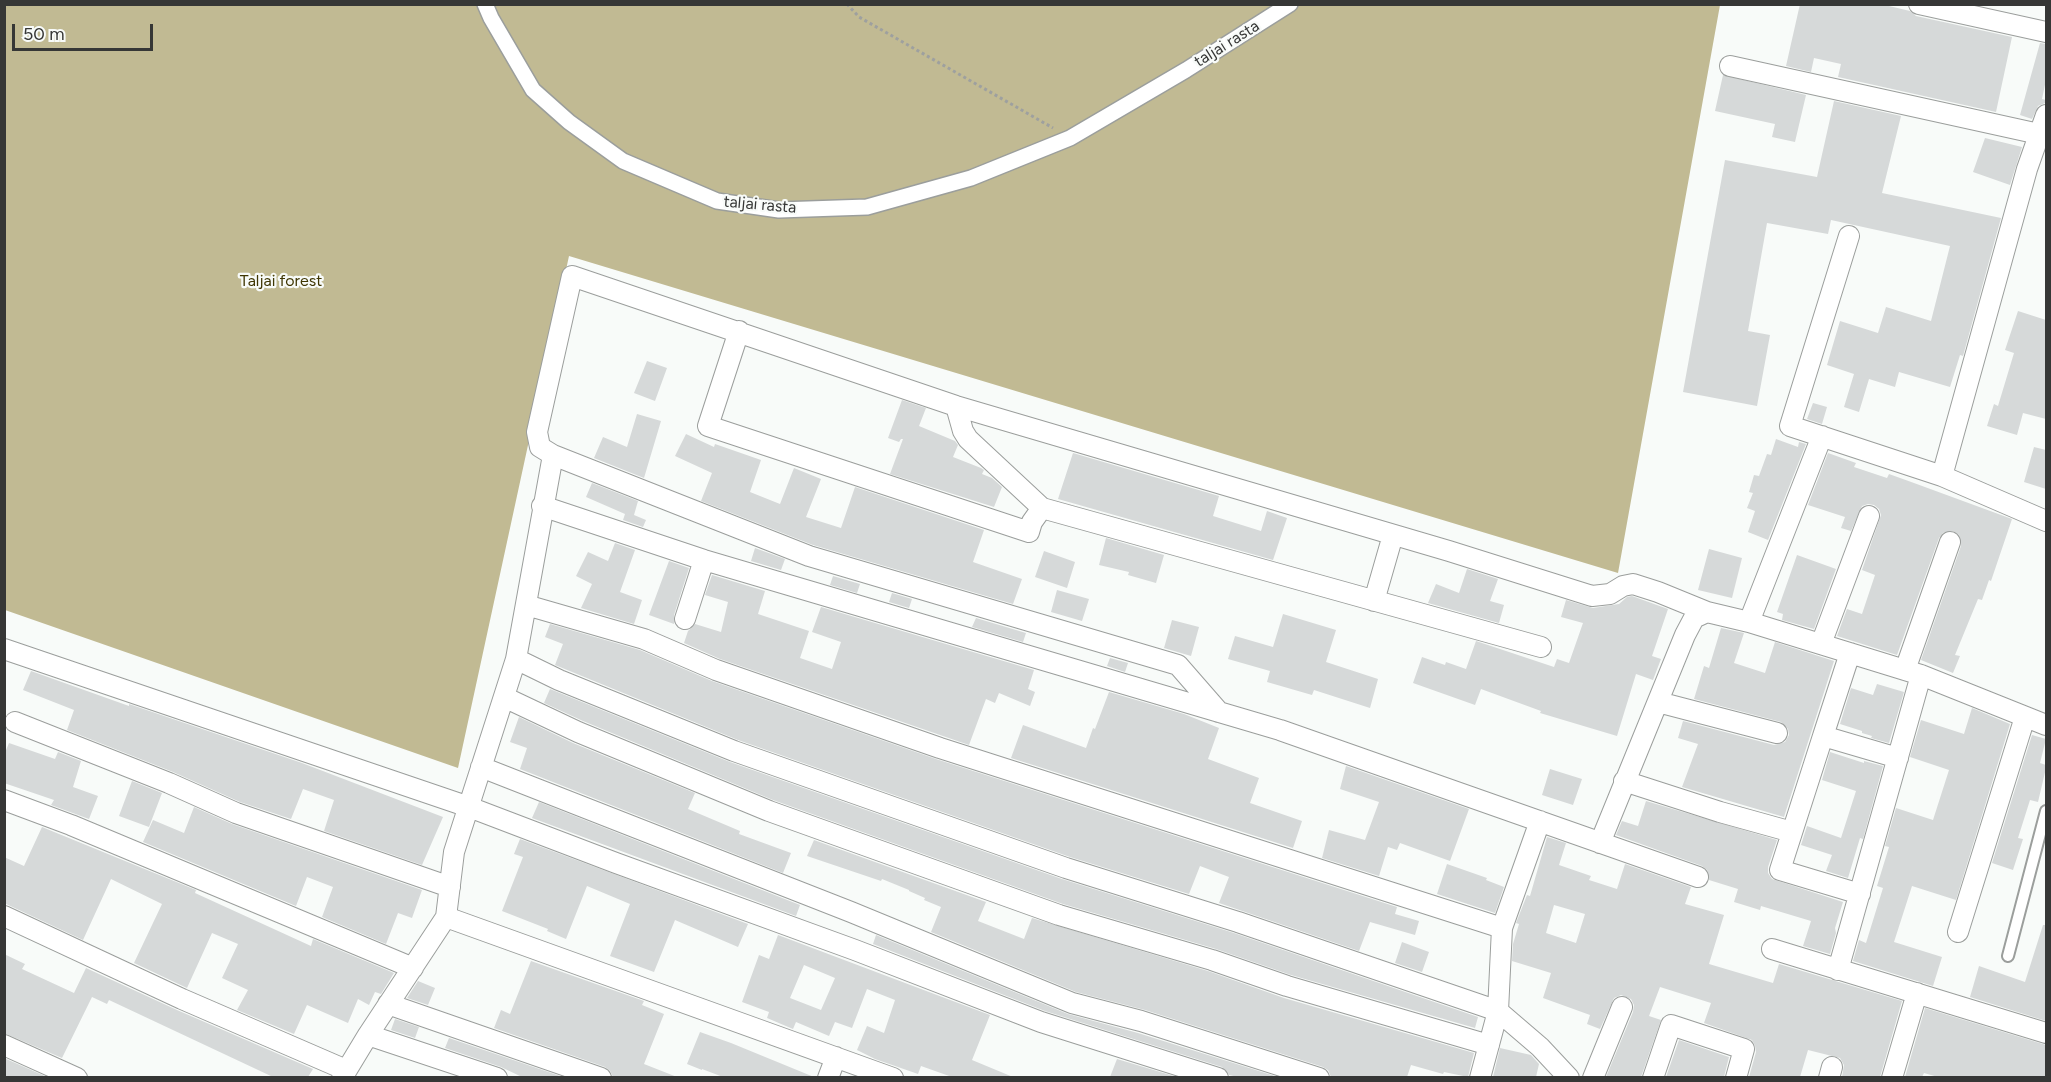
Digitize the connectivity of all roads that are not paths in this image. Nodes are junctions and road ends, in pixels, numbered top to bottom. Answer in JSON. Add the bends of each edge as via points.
{"nodes":[{"id":1,"x":485,"y":4,"type":"edge"},
{"id":2,"x":1290,"y":4,"type":"edge"},
{"id":3,"x":1918,"y":4,"type":"edge"},
{"id":4,"x":2046,"y":32,"type":"edge"},
{"id":5,"x":1730,"y":66,"type":"dead end"},
{"id":6,"x":2046,"y":115,"type":"edge"},
{"id":7,"x":2040,"y":134,"type":"junction"},
{"id":8,"x":1849,"y":236,"type":"dead end"},
{"id":9,"x":739,"y":331,"type":"junction"},
{"id":10,"x":956,"y":406,"type":"junction"},
{"id":11,"x":1821,"y":436,"type":"junction"},
{"id":12,"x":553,"y":455,"type":"junction"},
{"id":13,"x":1942,"y":476,"type":"junction"},
{"id":14,"x":542,"y":506,"type":"junction"},
{"id":15,"x":1042,"y":508,"type":"junction"},
{"id":16,"x":1869,"y":516,"type":"dead end"},
{"id":17,"x":2046,"y":521,"type":"edge"},
{"id":18,"x":1393,"y":535,"type":"junction"},
{"id":19,"x":1950,"y":542,"type":"dead end"},
{"id":20,"x":704,"y":560,"type":"junction"},
{"id":21,"x":1374,"y":601,"type":"junction"},
{"id":22,"x":526,"y":605,"type":"junction"},
{"id":23,"x":1707,"y":612,"type":"junction"},
{"id":24,"x":685,"y":619,"type":"dead end"},
{"id":25,"x":1749,"y":622,"type":"junction"},
{"id":26,"x":1821,"y":644,"type":"junction"},
{"id":27,"x":1541,"y":647,"type":"dead end"},
{"id":28,"x":4,"y":649,"type":"edge"},
{"id":29,"x":1850,"y":653,"type":"junction"},
{"id":30,"x":516,"y":659,"type":"junction"},
{"id":31,"x":1913,"y":672,"type":"junction"},
{"id":32,"x":504,"y":697,"type":"junction"},
{"id":33,"x":1658,"y":702,"type":"junction"},
{"id":34,"x":1219,"y":712,"type":"junction"},
{"id":35,"x":2025,"y":717,"type":"junction"},
{"id":36,"x":15,"y":722,"type":"dead end"},
{"id":37,"x":2046,"y":725,"type":"edge"},
{"id":38,"x":1777,"y":733,"type":"dead end"},
{"id":39,"x":1823,"y":736,"type":"junction"},
{"id":40,"x":1898,"y":758,"type":"junction"},
{"id":41,"x":482,"y":767,"type":"junction"},
{"id":42,"x":1624,"y":781,"type":"junction"},
{"id":43,"x":4,"y":800,"type":"edge"},
{"id":44,"x":469,"y":807,"type":"junction"},
{"id":45,"x":2046,"y":811,"type":"edge"},
{"id":46,"x":1540,"y":821,"type":"junction"},
{"id":47,"x":1792,"y":832,"type":"junction"},
{"id":48,"x":1600,"y":843,"type":"junction"},
{"id":49,"x":1698,"y":876,"type":"dead end"},
{"id":50,"x":450,"y":887,"type":"junction"},
{"id":51,"x":1860,"y":894,"type":"junction"},
{"id":52,"x":4,"y":916,"type":"edge"},
{"id":53,"x":446,"y":917,"type":"junction"},
{"id":54,"x":1502,"y":928,"type":"junction"},
{"id":55,"x":1958,"y":932,"type":"dead end"},
{"id":56,"x":1772,"y":949,"type":"dead end"},
{"id":57,"x":2008,"y":956,"type":"dead end"},
{"id":58,"x":413,"y":968,"type":"junction"},
{"id":59,"x":1838,"y":970,"type":"junction"},
{"id":60,"x":1917,"y":993,"type":"junction"},
{"id":61,"x":388,"y":1004,"type":"junction"},
{"id":62,"x":1622,"y":1007,"type":"dead end"},
{"id":63,"x":1498,"y":1011,"type":"junction"},
{"id":64,"x":2046,"y":1033,"type":"edge"},
{"id":65,"x":368,"y":1035,"type":"junction"},
{"id":66,"x":4,"y":1045,"type":"edge"},
{"id":67,"x":1489,"y":1045,"type":"junction"},
{"id":68,"x":837,"y":1058,"type":"junction"},
{"id":69,"x":344,"y":1074,"type":"edge"},
{"id":70,"x":77,"y":1077,"type":"edge"},
{"id":71,"x":497,"y":1077,"type":"edge"},
{"id":72,"x":601,"y":1077,"type":"edge"},
{"id":73,"x":828,"y":1077,"type":"edge"},
{"id":74,"x":893,"y":1077,"type":"edge"},
{"id":75,"x":1218,"y":1077,"type":"edge"},
{"id":76,"x":1319,"y":1077,"type":"edge"},
{"id":77,"x":1480,"y":1077,"type":"edge"},
{"id":78,"x":1569,"y":1077,"type":"edge"},
{"id":79,"x":1593,"y":1077,"type":"edge"},
{"id":80,"x":1653,"y":1077,"type":"edge"},
{"id":81,"x":1736,"y":1077,"type":"edge"},
{"id":82,"x":1893,"y":1077,"type":"edge"}],
"edges":[{"from":1,"to":2,"type":"street","name":"taljai rasta","via":[[533,90],[623,161],[717,201],[779,210],[867,207],[971,178],[1070,138]]},
{"from":3,"to":4,"type":"street"},
{"from":5,"to":7,"type":"street"},
{"from":6,"to":7,"type":"street"},
{"from":7,"to":13,"type":"street"},
{"from":8,"to":11,"type":"street","via":[[1790,426]]},
{"from":9,"to":10,"type":"street"},
{"from":9,"to":12,"type":"street","via":[[572,276],[537,432],[540,447]]},
{"from":9,"to":15,"type":"street","via":[[708,426],[1029,532]]},
{"from":10,"to":15,"type":"street","via":[[968,439]]},
{"from":10,"to":18,"type":"street"},
{"from":11,"to":13,"type":"street"},
{"from":11,"to":25,"type":"street"},
{"from":12,"to":14,"type":"street"},
{"from":12,"to":34,"type":"street","via":[[809,556],[1178,665]]},
{"from":13,"to":17,"type":"street"},
{"from":14,"to":20,"type":"street"},
{"from":14,"to":22,"type":"street"},
{"from":15,"to":21,"type":"street"},
{"from":16,"to":26,"type":"street"},
{"from":18,"to":21,"type":"street"},
{"from":18,"to":23,"type":"street","via":[[1592,596],[1633,584]]},
{"from":19,"to":31,"type":"street"},
{"from":20,"to":24,"type":"street"},
{"from":20,"to":34,"type":"street"},
{"from":21,"to":27,"type":"street"},
{"from":22,"to":30,"type":"street"},
{"from":22,"to":54,"type":"street","via":[[644,639],[716,670],[940,748]]},
{"from":23,"to":25,"type":"street"},
{"from":23,"to":33,"type":"street","via":[[1694,618]]},
{"from":25,"to":26,"type":"street"},
{"from":26,"to":29,"type":"street"},
{"from":28,"to":44,"type":"street"},
{"from":29,"to":31,"type":"street"},
{"from":29,"to":39,"type":"street"},
{"from":30,"to":32,"type":"street"},
{"from":30,"to":63,"type":"street","via":[[734,751],[1066,868]]},
{"from":31,"to":35,"type":"street"},
{"from":31,"to":40,"type":"street"},
{"from":32,"to":41,"type":"street"},
{"from":32,"to":67,"type":"street","via":[[769,811],[1059,915]]},
{"from":33,"to":38,"type":"street"},
{"from":33,"to":42,"type":"street"},
{"from":34,"to":46,"type":"street"},
{"from":35,"to":37,"type":"street"},
{"from":35,"to":55,"type":"street"},
{"from":36,"to":50,"type":"street","via":[[236,813]]},
{"from":39,"to":40,"type":"street"},
{"from":39,"to":47,"type":"street"},
{"from":40,"to":51,"type":"street"},
{"from":41,"to":44,"type":"street"},
{"from":41,"to":76,"type":"street","via":[[1072,1003]]},
{"from":42,"to":47,"type":"street"},
{"from":42,"to":48,"type":"street"},
{"from":43,"to":58,"type":"street"},
{"from":44,"to":50,"type":"street","via":[[454,852]]},
{"from":44,"to":75,"type":"street","via":[[1041,1022]]},
{"from":45,"to":57,"type":"lane"},
{"from":46,"to":48,"type":"street"},
{"from":46,"to":54,"type":"street"},
{"from":47,"to":51,"type":"street","via":[[1780,870]]},
{"from":48,"to":49,"type":"street"},
{"from":50,"to":53,"type":"street"},
{"from":51,"to":59,"type":"street"},
{"from":52,"to":69,"type":"street"},
{"from":53,"to":58,"type":"street"},
{"from":53,"to":68,"type":"street"},
{"from":54,"to":63,"type":"street"},
{"from":56,"to":59,"type":"street"},
{"from":58,"to":61,"type":"street"},
{"from":59,"to":60,"type":"street"},
{"from":60,"to":64,"type":"street"},
{"from":60,"to":82,"type":"street"},
{"from":61,"to":65,"type":"street"},
{"from":61,"to":72,"type":"street"},
{"from":62,"to":79,"type":"street"},
{"from":63,"to":67,"type":"street"},
{"from":63,"to":78,"type":"street"},
{"from":65,"to":69,"type":"street"},
{"from":65,"to":71,"type":"street"},
{"from":66,"to":70,"type":"street"},
{"from":67,"to":77,"type":"street"},
{"from":68,"to":73,"type":"street"},
{"from":68,"to":74,"type":"street"},
{"from":80,"to":81,"type":"street","via":[[1671,1025],[1744,1050]]}]}
